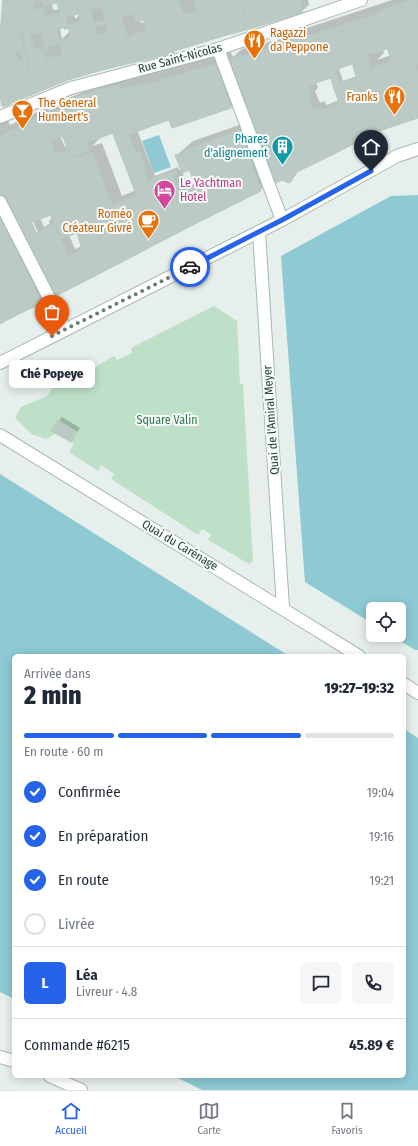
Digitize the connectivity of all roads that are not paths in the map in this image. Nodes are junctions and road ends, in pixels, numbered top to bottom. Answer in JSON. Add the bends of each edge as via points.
{"nodes":[{"id":1,"x":361,"y":0,"type":"edge"},
{"id":2,"x":218,"y":49,"type":"junction"},
{"id":3,"x":0,"y":117,"type":"edge"},
{"id":4,"x":418,"y":149,"type":"edge"},
{"id":5,"x":0,"y":202,"type":"edge"},
{"id":6,"x":282,"y":220,"type":"junction"},
{"id":7,"x":259,"y":232,"type":"junction"},
{"id":8,"x":65,"y":329,"type":"junction"},
{"id":9,"x":0,"y":363,"type":"edge"},
{"id":10,"x":0,"y":435,"type":"edge"},
{"id":11,"x":283,"y":608,"type":"junction"},
{"id":12,"x":356,"y":654,"type":"edge"},
{"id":13,"x":406,"y":685,"type":"edge"},
{"id":14,"x":418,"y":693,"type":"edge"},
{"id":15,"x":0,"y":1057,"type":"edge"},
{"id":16,"x":12,"y":1060,"type":"edge"},
{"id":17,"x":54,"y":1078,"type":"edge"},
{"id":18,"x":81,"y":1090,"type":"edge"}],
"edges":[{"from":1,"to":2,"type":"street","name":"Rue Saint-Nicolas"},
{"from":2,"to":3,"type":"street","name":"Rue Saint-Nicolas","via":[[71,88]]},
{"from":2,"to":6,"type":"street"},
{"from":4,"to":6,"type":"street","via":[[397,156]]},
{"from":5,"to":8,"type":"street"},
{"from":6,"to":7,"type":"street"},
{"from":7,"to":8,"type":"street"},
{"from":7,"to":11,"type":"street","name":"Quai de l'Amiral Meyer"},
{"from":8,"to":9,"type":"street"},
{"from":10,"to":11,"type":"street","name":"Quai du Carénage"},
{"from":11,"to":12,"type":"street","name":"Quai du Carénage"},
{"from":13,"to":14,"type":"street"},
{"from":15,"to":16,"type":"street"},
{"from":17,"to":18,"type":"street"}]}
